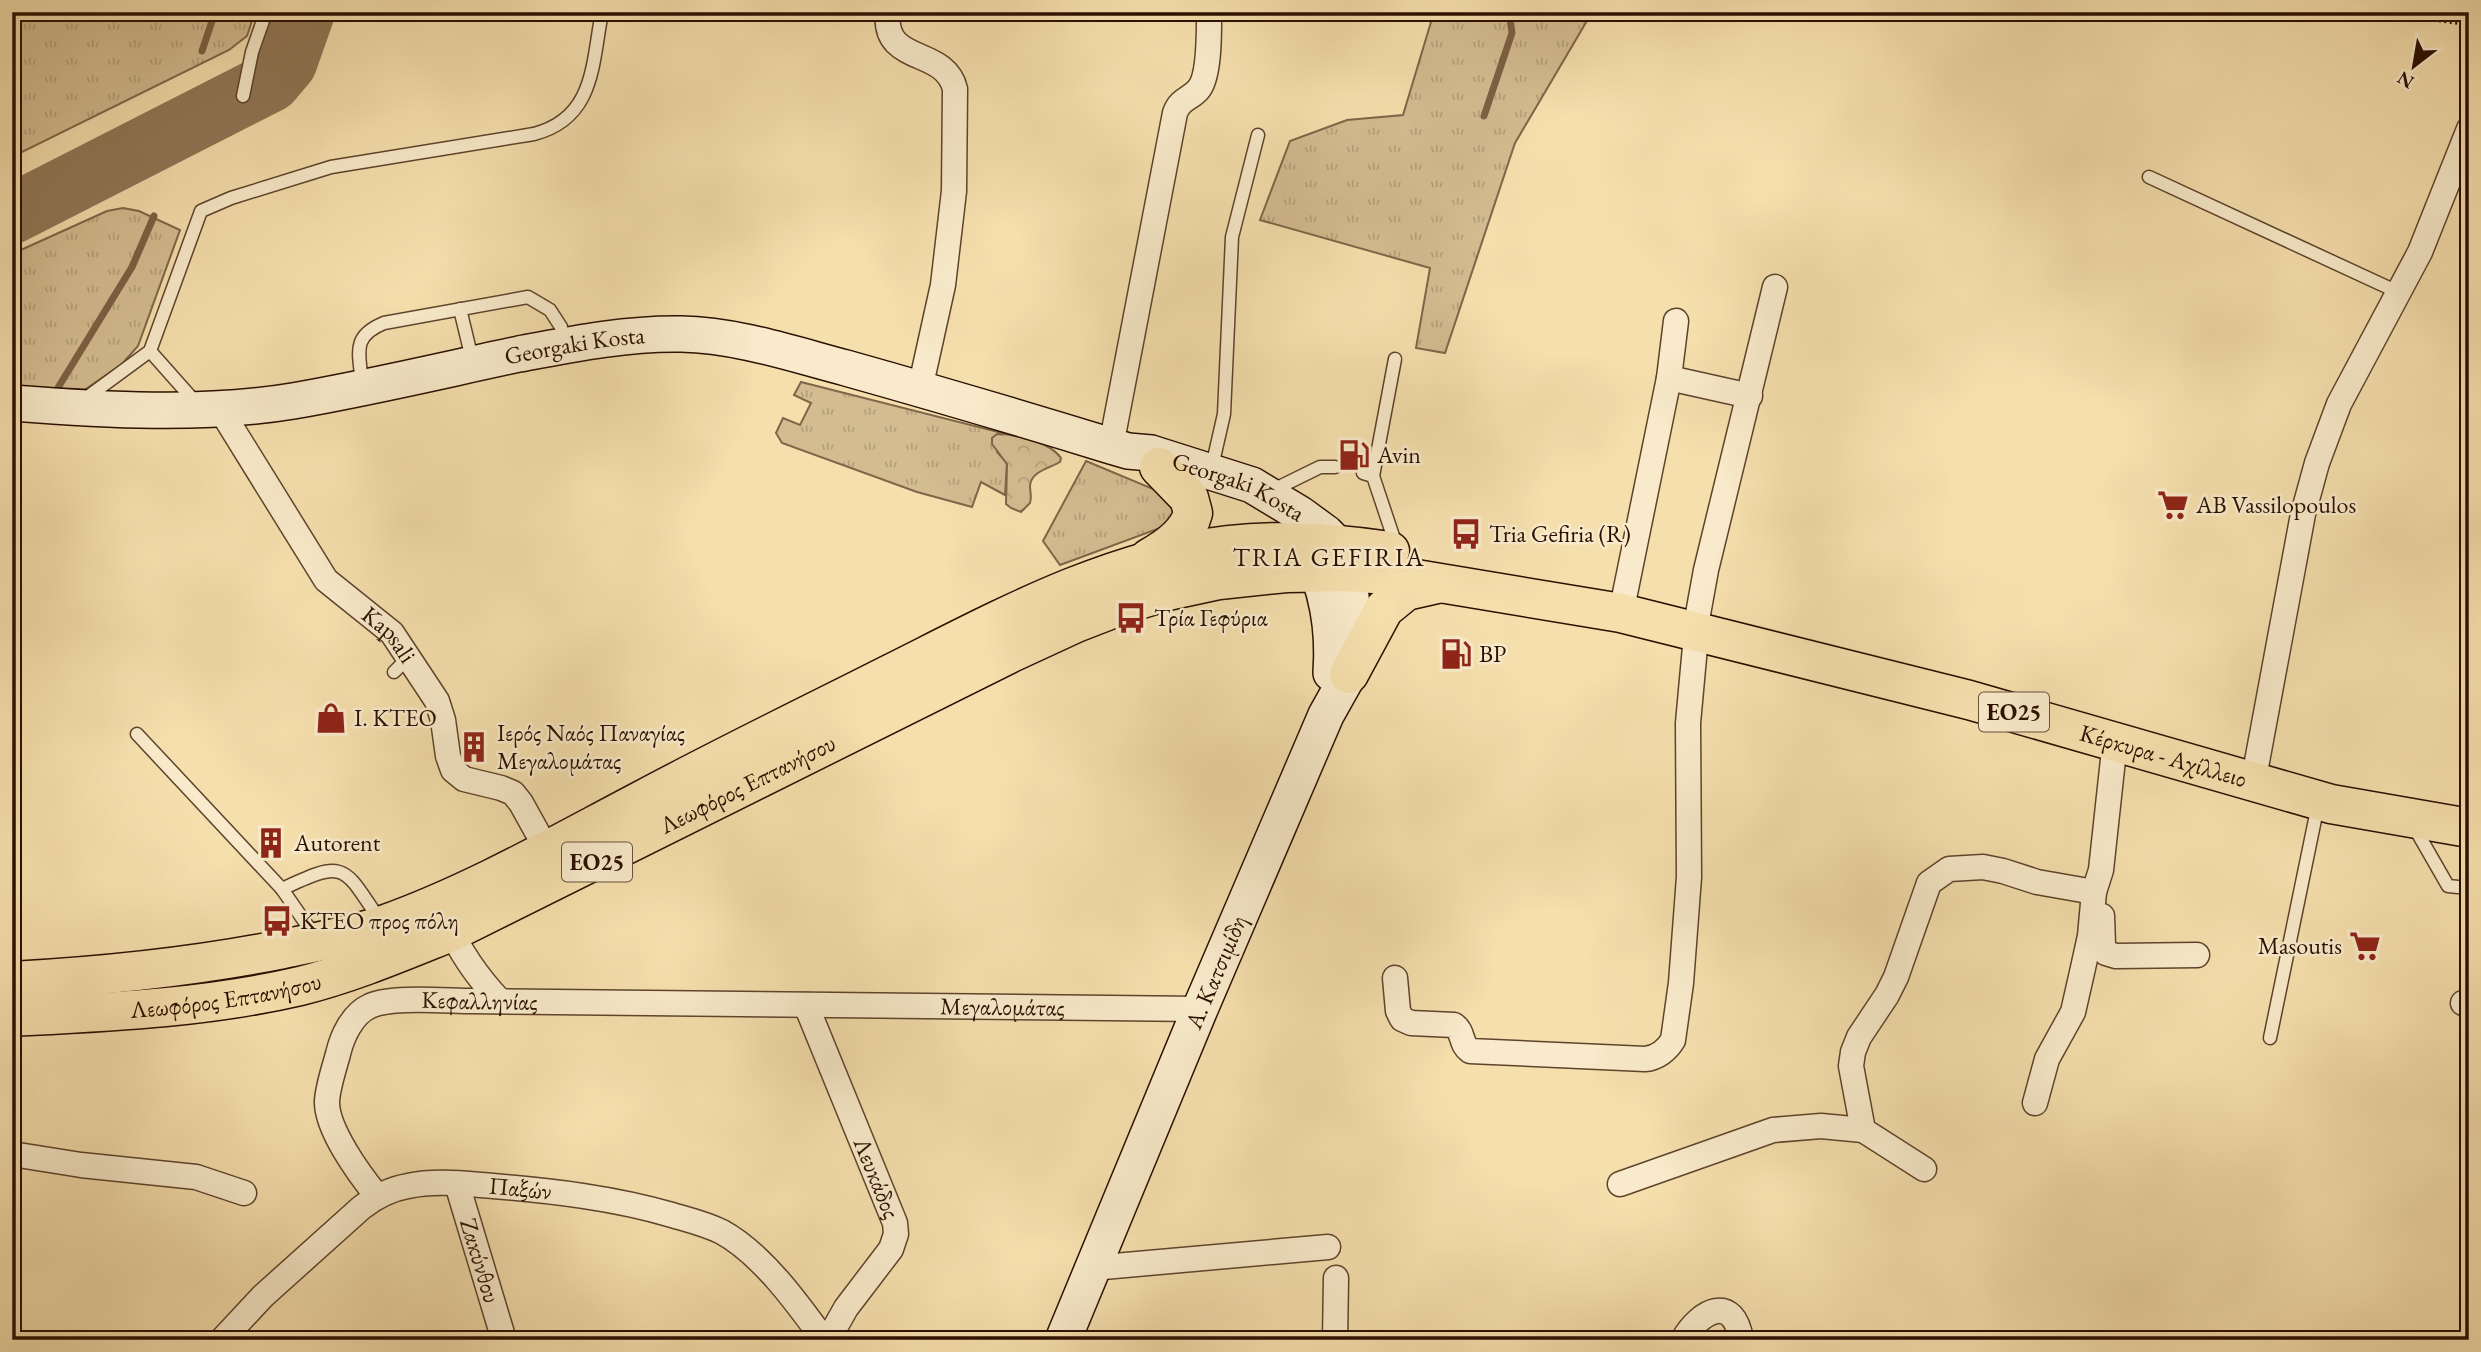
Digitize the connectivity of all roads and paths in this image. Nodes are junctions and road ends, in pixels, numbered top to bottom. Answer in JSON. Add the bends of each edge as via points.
{"nodes":[{"id":1,"x":265,"y":12,"type":"edge"},
{"id":2,"x":602,"y":12,"type":"edge"},
{"id":3,"x":1209,"y":12,"type":"edge"},
{"id":4,"x":2378,"y":12,"type":"edge"},
{"id":5,"x":886,"y":15,"type":"edge"},
{"id":6,"x":2469,"y":24,"type":"edge"},
{"id":7,"x":243,"y":96,"type":"dead end"},
{"id":8,"x":2469,"y":129,"type":"edge"},
{"id":9,"x":1258,"y":135,"type":"dead end"},
{"id":10,"x":2149,"y":177,"type":"dead end"},
{"id":11,"x":1775,"y":287,"type":"dead end"},
{"id":12,"x":2400,"y":293,"type":"junction"},
{"id":13,"x":460,"y":309,"type":"junction"},
{"id":14,"x":1676,"y":321,"type":"dead end"},
{"id":15,"x":566,"y":345,"type":"junction"},
{"id":16,"x":150,"y":351,"type":"junction"},
{"id":17,"x":1395,"y":359,"type":"dead end"},
{"id":18,"x":473,"y":364,"type":"junction"},
{"id":19,"x":1669,"y":378,"type":"junction"},
{"id":20,"x":362,"y":387,"type":"junction"},
{"id":21,"x":920,"y":388,"type":"junction"},
{"id":22,"x":1750,"y":396,"type":"junction"},
{"id":23,"x":12,"y":403,"type":"edge"},
{"id":24,"x":74,"y":407,"type":"junction"},
{"id":25,"x":211,"y":410,"type":"junction"},
{"id":26,"x":1132,"y":455,"type":"junction"},
{"id":27,"x":1335,"y":467,"type":"dead end"},
{"id":28,"x":1211,"y":471,"type":"junction"},
{"id":29,"x":1267,"y":493,"type":"junction"},
{"id":30,"x":1398,"y":552,"type":"junction"},
{"id":31,"x":1132,"y":566,"type":"junction"},
{"id":32,"x":1320,"y":567,"type":"junction"},
{"id":33,"x":1446,"y":582,"type":"junction"},
{"id":34,"x":1619,"y":612,"type":"junction"},
{"id":35,"x":1697,"y":632,"type":"junction"},
{"id":36,"x":1349,"y":674,"type":"junction"},
{"id":37,"x":1326,"y":715,"type":"junction"},
{"id":38,"x":137,"y":734,"type":"dead end"},
{"id":39,"x":2115,"y":741,"type":"junction"},
{"id":40,"x":2253,"y":783,"type":"junction"},
{"id":41,"x":2319,"y":800,"type":"junction"},
{"id":42,"x":2409,"y":819,"type":"junction"},
{"id":43,"x":2469,"y":828,"type":"edge"},
{"id":44,"x":547,"y":850,"type":"junction"},
{"id":45,"x":2098,"y":881,"type":"junction"},
{"id":46,"x":2458,"y":887,"type":"dead end"},
{"id":47,"x":282,"y":890,"type":"junction"},
{"id":48,"x":445,"y":917,"type":"junction"},
{"id":49,"x":383,"y":925,"type":"junction"},
{"id":50,"x":318,"y":942,"type":"junction"},
{"id":51,"x":2197,"y":955,"type":"dead end"},
{"id":52,"x":1395,"y":978,"type":"dead end"},
{"id":53,"x":12,"y":981,"type":"edge"},
{"id":54,"x":500,"y":1001,"type":"junction"},
{"id":55,"x":806,"y":1005,"type":"junction"},
{"id":56,"x":1200,"y":1009,"type":"junction"},
{"id":57,"x":12,"y":1017,"type":"edge"},
{"id":58,"x":2270,"y":1038,"type":"dead end"},
{"id":59,"x":2035,"y":1103,"type":"dead end"},
{"id":60,"x":1863,"y":1130,"type":"junction"},
{"id":61,"x":12,"y":1154,"type":"edge"},
{"id":62,"x":1924,"y":1169,"type":"dead end"},
{"id":63,"x":457,"y":1184,"type":"junction"},
{"id":64,"x":1620,"y":1184,"type":"dead end"},
{"id":65,"x":244,"y":1193,"type":"dead end"},
{"id":66,"x":377,"y":1196,"type":"junction"},
{"id":67,"x":1328,"y":1247,"type":"dead end"},
{"id":68,"x":1092,"y":1268,"type":"junction"},
{"id":69,"x":1336,"y":1278,"type":"dead end"},
{"id":70,"x":222,"y":1340,"type":"edge"},
{"id":71,"x":504,"y":1340,"type":"edge"},
{"id":72,"x":826,"y":1340,"type":"edge"},
{"id":73,"x":1063,"y":1340,"type":"edge"},
{"id":74,"x":1335,"y":1340,"type":"edge"},
{"id":75,"x":1683,"y":1340,"type":"edge"},
{"id":76,"x":1741,"y":1340,"type":"edge"}],
"edges":[{"from":1,"to":7,"type":"lane"},
{"from":2,"to":16,"type":"lane","via":[[587,90],[553,129],[331,167],[201,211]]},
{"from":3,"to":26,"type":"street","via":[[1202,84],[1182,100],[1175,113]]},
{"from":4,"to":6,"type":"path"},
{"from":5,"to":21,"type":"street","via":[[894,41],[944,68],[955,89],[954,191],[943,285]]},
{"from":8,"to":12,"type":"street"},
{"from":9,"to":28,"type":"lane","via":[[1232,237],[1224,414]]},
{"from":10,"to":12,"type":"lane"},
{"from":11,"to":22,"type":"street"},
{"from":12,"to":40,"type":"street","via":[[2339,404],[2310,488]]},
{"from":13,"to":15,"type":"lane","via":[[528,297],[550,310]]},
{"from":13,"to":18,"type":"lane"},
{"from":13,"to":20,"type":"lane","via":[[369,329],[359,346]]},
{"from":14,"to":19,"type":"street"},
{"from":15,"to":18,"type":"main road","name":"Georgaki Kosta"},
{"from":15,"to":21,"type":"main road","name":"Georgaki Kosta","via":[[642,334],[742,341]]},
{"from":16,"to":24,"type":"lane"},
{"from":16,"to":25,"type":"lane"},
{"from":17,"to":30,"type":"lane","via":[[1368,475]]},
{"from":18,"to":20,"type":"main road","name":"Georgaki Kosta"},
{"from":19,"to":22,"type":"street"},
{"from":19,"to":34,"type":"street"},
{"from":20,"to":25,"type":"main road","name":"Georgaki Kosta"},
{"from":21,"to":26,"type":"main road","name":"Georgaki Kosta"},
{"from":22,"to":35,"type":"street","via":[[1706,570]]},
{"from":23,"to":24,"type":"main road","name":"Georgaki Kosta"},
{"from":24,"to":25,"type":"main road","name":"Georgaki Kosta"},
{"from":25,"to":44,"type":"street","name":"Kapsali","via":[[326,580],[392,633],[401,665],[437,701],[453,769],[464,779],[513,793]]},
{"from":26,"to":28,"type":"main road","name":"Georgaki Kosta","via":[[1151,453]]},
{"from":26,"to":31,"type":"main road","via":[[1189,498],[1193,513],[1170,545]]},
{"from":26,"to":32,"type":"main road","name":"Georgaki Kosta","via":[[1260,512],[1282,526]]},
{"from":27,"to":29,"type":"lane","via":[[1320,467]]},
{"from":28,"to":29,"type":"main road","name":"Georgaki Kosta"},
{"from":29,"to":32,"type":"main road","name":"Georgaki Kosta","via":[[1320,528]]},
{"from":30,"to":32,"type":"main road","name":"Κέρκυρα - Αχίλλειο","number":"ΕΟ25"},
{"from":30,"to":34,"type":"main road","name":"Κέρκυρα - Αχίλλειο","number":"ΕΟ25","via":[[1542,584]]},
{"from":31,"to":32,"type":"main road","name":"Λεωφόρος Επτανήσου","number":"ΕΟ25","via":[[1259,542]]},
{"from":31,"to":44,"type":"main road","name":"Λεωφόρος Επτανήσου","number":"ΕΟ25","via":[[999,619]]},
{"from":32,"to":33,"type":"main road","name":"Κέρκυρα - Αχίλλειο","number":"ΕΟ25"},
{"from":32,"to":36,"type":"main road","via":[[1355,647]]},
{"from":32,"to":37,"type":"main road","name":"Α. Κατσιμίδη","via":[[1333,647]]},
{"from":32,"to":48,"type":"main road","name":"Λεωφόρος Επτανήσου","number":"ΕΟ25","via":[[1168,591],[1076,623],[591,865]]},
{"from":33,"to":34,"type":"main road","name":"Κέρκυρα - Αχίλλειο","number":"ΕΟ25"},
{"from":33,"to":36,"type":"main road","via":[[1414,588],[1384,609]]},
{"from":34,"to":35,"type":"main road","name":"Κέρκυρα - Αχίλλειο","number":"ΕΟ25"},
{"from":35,"to":39,"type":"main road","name":"Κέρκυρα - Αχίλλειο","number":"ΕΟ25","via":[[1957,696]]},
{"from":35,"to":52,"type":"street","via":[[1688,723],[1690,843],[1685,942],[1676,1026],[1668,1048],[1645,1059],[1470,1051],[1454,1026],[1402,1019]]},
{"from":36,"to":37,"type":"main road"},
{"from":37,"to":56,"type":"main road","name":"Α. Κατσιμίδη"},
{"from":38,"to":47,"type":"lane"},
{"from":39,"to":40,"type":"main road","name":"Κέρκυρα - Αχίλλειο","number":"ΕΟ25"},
{"from":39,"to":45,"type":"street"},
{"from":40,"to":41,"type":"main road","name":"Κέρκυρα - Αχίλλειο","number":"ΕΟ25"},
{"from":41,"to":42,"type":"main road","name":"Κέρκυρα - Αχίλλειο","number":"ΕΟ25"},
{"from":41,"to":58,"type":"lane"},
{"from":42,"to":43,"type":"main road","name":"Κέρκυρα - Αχίλλειο","number":"ΕΟ25"},
{"from":42,"to":46,"type":"lane","via":[[2448,886]]},
{"from":44,"to":48,"type":"main road","name":"Λεωφόρος Επτανήσου","number":"ΕΟ25"},
{"from":45,"to":51,"type":"street","via":[[2106,953]]},
{"from":45,"to":59,"type":"street","via":[[2073,1012],[2047,1059]]},
{"from":45,"to":60,"type":"street","via":[[2037,882],[1983,867],[1949,869],[1929,883],[1896,977],[1853,1052],[1851,1066]]},
{"from":47,"to":49,"type":"lane","via":[[324,870],[341,872],[355,883]]},
{"from":47,"to":50,"type":"lane"},
{"from":48,"to":49,"type":"main road","name":"Λεωφόρος Επτανήσου","number":"ΕΟ25"},
{"from":48,"to":54,"type":"street","via":[[479,979]]},
{"from":48,"to":57,"type":"main road","name":"Λεωφόρος Επτανήσου","number":"ΕΟ25","via":[[357,969],[261,994],[161,1007]]},
{"from":49,"to":50,"type":"main road","name":"Λεωφόρος Επτανήσου","number":"ΕΟ25"},
{"from":50,"to":53,"type":"main road","name":"Λεωφόρος Επτανήσου","number":"ΕΟ25","via":[[160,969]]},
{"from":54,"to":55,"type":"street","name":"Κεφαλληνίας"},
{"from":54,"to":66,"type":"street","name":"Κεφαλληνίας","via":[[397,1001],[370,1005],[356,1016],[341,1041],[327,1103],[344,1146]]},
{"from":55,"to":56,"type":"street","name":"Μεγαλομάτας"},
{"from":55,"to":72,"type":"street","name":"Λευκάδος","via":[[896,1234],[891,1249]]},
{"from":56,"to":68,"type":"main road","name":"Α. Κατσιμίδη"},
{"from":60,"to":62,"type":"street"},
{"from":60,"to":64,"type":"street","via":[[1821,1126],[1773,1130]]},
{"from":61,"to":65,"type":"street","via":[[196,1177]]},
{"from":63,"to":66,"type":"street","name":"Παξών","via":[[408,1186]]},
{"from":63,"to":71,"type":"street","name":"Ζακύνθου"},
{"from":63,"to":72,"type":"street","name":"Παξών","via":[[608,1200],[702,1224],[743,1246]]},
{"from":66,"to":70,"type":"street","name":"Παξών","via":[[281,1279]]},
{"from":67,"to":68,"type":"street"},
{"from":68,"to":73,"type":"main road","name":"Α. Κατσιμίδη"},
{"from":69,"to":74,"type":"street"},
{"from":75,"to":76,"type":"street","via":[[1698,1319],[1713,1312],[1735,1318]]}]}
